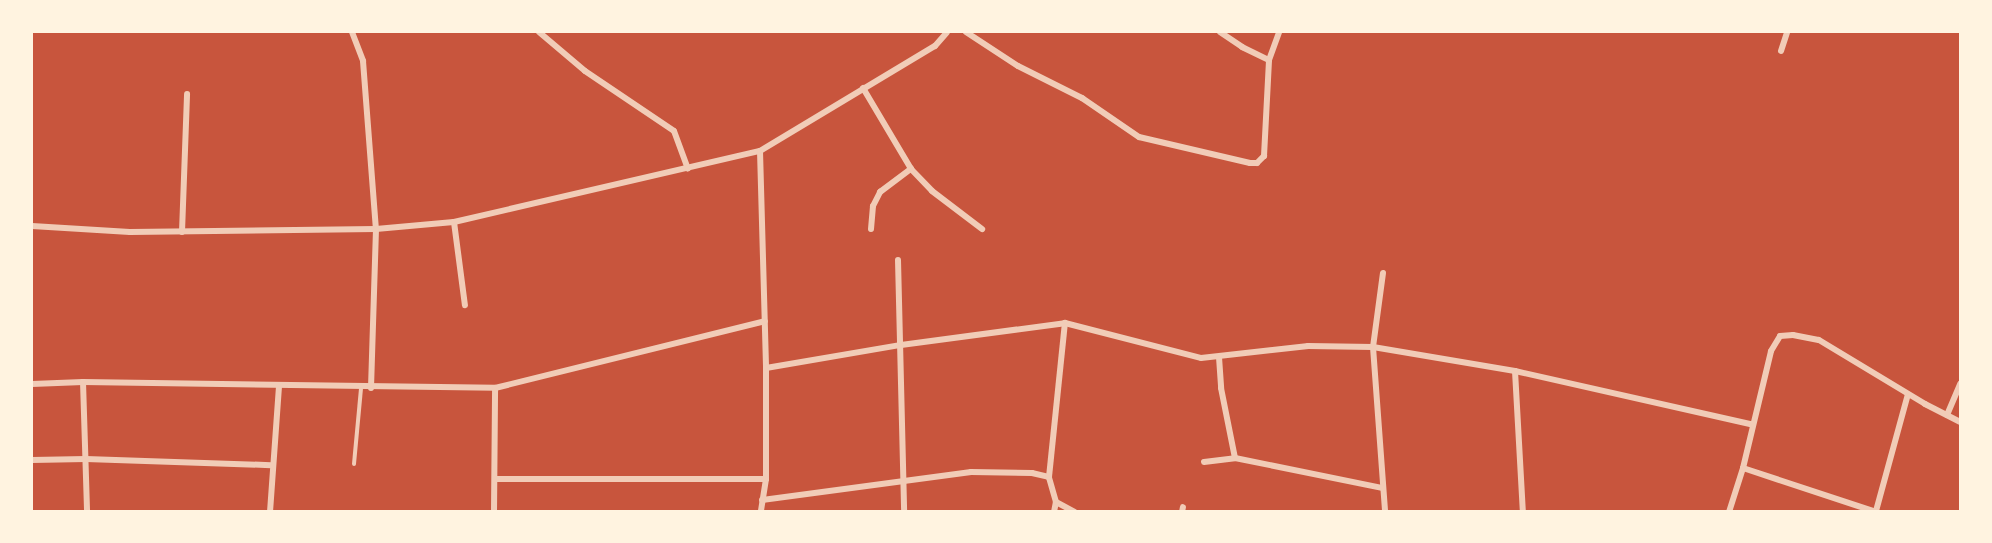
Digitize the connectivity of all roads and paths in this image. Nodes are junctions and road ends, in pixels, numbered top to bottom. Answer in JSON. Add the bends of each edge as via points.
{"nodes":[{"id":1,"x":352,"y":32,"type":"edge"},
{"id":2,"x":539,"y":32,"type":"edge"},
{"id":3,"x":947,"y":32,"type":"edge"},
{"id":4,"x":966,"y":32,"type":"edge"},
{"id":5,"x":1220,"y":32,"type":"edge"},
{"id":6,"x":1279,"y":32,"type":"edge"},
{"id":7,"x":1787,"y":32,"type":"edge"},
{"id":8,"x":1781,"y":51,"type":"dead end"},
{"id":9,"x":1269,"y":60,"type":"junction"},
{"id":10,"x":863,"y":88,"type":"junction"},
{"id":11,"x":187,"y":94,"type":"dead end"},
{"id":12,"x":760,"y":152,"type":"junction"},
{"id":13,"x":688,"y":169,"type":"junction"},
{"id":14,"x":911,"y":170,"type":"junction"},
{"id":15,"x":454,"y":222,"type":"junction"},
{"id":16,"x":32,"y":226,"type":"edge"},
{"id":17,"x":376,"y":229,"type":"junction"},
{"id":18,"x":871,"y":229,"type":"dead end"},
{"id":19,"x":982,"y":229,"type":"dead end"},
{"id":20,"x":182,"y":232,"type":"junction"},
{"id":21,"x":898,"y":260,"type":"dead end"},
{"id":22,"x":1383,"y":273,"type":"dead end"},
{"id":23,"x":465,"y":305,"type":"dead end"},
{"id":24,"x":765,"y":321,"type":"junction"},
{"id":25,"x":1065,"y":323,"type":"junction"},
{"id":26,"x":901,"y":345,"type":"junction"},
{"id":27,"x":1372,"y":347,"type":"junction"},
{"id":28,"x":1219,"y":357,"type":"junction"},
{"id":29,"x":766,"y":368,"type":"junction"},
{"id":30,"x":1515,"y":370,"type":"junction"},
{"id":31,"x":82,"y":382,"type":"junction"},
{"id":32,"x":32,"y":384,"type":"edge"},
{"id":33,"x":1960,"y":384,"type":"edge"},
{"id":34,"x":279,"y":387,"type":"junction"},
{"id":35,"x":361,"y":388,"type":"junction"},
{"id":36,"x":371,"y":388,"type":"junction"},
{"id":37,"x":495,"y":388,"type":"junction"},
{"id":38,"x":1908,"y":394,"type":"junction"},
{"id":39,"x":1947,"y":415,"type":"junction"},
{"id":40,"x":1960,"y":422,"type":"edge"},
{"id":41,"x":1751,"y":424,"type":"junction"},
{"id":42,"x":1235,"y":458,"type":"junction"},
{"id":43,"x":86,"y":459,"type":"junction"},
{"id":44,"x":32,"y":460,"type":"edge"},
{"id":45,"x":1204,"y":462,"type":"dead end"},
{"id":46,"x":354,"y":464,"type":"dead end"},
{"id":47,"x":271,"y":465,"type":"junction"},
{"id":48,"x":1743,"y":468,"type":"junction"},
{"id":49,"x":1049,"y":477,"type":"junction"},
{"id":50,"x":496,"y":479,"type":"junction"},
{"id":51,"x":766,"y":479,"type":"junction"},
{"id":52,"x":904,"y":481,"type":"junction"},
{"id":53,"x":1383,"y":488,"type":"junction"},
{"id":54,"x":762,"y":500,"type":"junction"},
{"id":55,"x":1056,"y":502,"type":"junction"},
{"id":56,"x":1876,"y":511,"type":"edge"},
{"id":57,"x":87,"y":512,"type":"edge"},
{"id":58,"x":270,"y":512,"type":"edge"},
{"id":59,"x":494,"y":512,"type":"edge"},
{"id":60,"x":761,"y":512,"type":"edge"},
{"id":61,"x":904,"y":512,"type":"edge"},
{"id":62,"x":1054,"y":512,"type":"edge"},
{"id":63,"x":1075,"y":512,"type":"edge"},
{"id":64,"x":1385,"y":512,"type":"edge"},
{"id":65,"x":1523,"y":512,"type":"edge"},
{"id":66,"x":1729,"y":512,"type":"edge"}],
"edges":[{"from":1,"to":17,"type":"street","via":[[363,61]]},
{"from":2,"to":13,"type":"street","via":[[585,71],[674,131]]},
{"from":3,"to":10,"type":"street","via":[[935,46]]},
{"from":4,"to":9,"type":"street","via":[[1018,66],[1082,98],[1139,137],[1250,163],[1257,163],[1264,156]]},
{"from":5,"to":9,"type":"street"},
{"from":6,"to":9,"type":"street"},
{"from":7,"to":8,"type":"street"},
{"from":10,"to":12,"type":"street"},
{"from":10,"to":14,"type":"street"},
{"from":11,"to":20,"type":"street"},
{"from":12,"to":13,"type":"street"},
{"from":12,"to":24,"type":"street"},
{"from":13,"to":15,"type":"street"},
{"from":14,"to":18,"type":"street","via":[[880,192],[873,207]]},
{"from":14,"to":19,"type":"street"},
{"from":15,"to":17,"type":"street"},
{"from":15,"to":23,"type":"street"},
{"from":16,"to":20,"type":"street"},
{"from":17,"to":20,"type":"street"},
{"from":17,"to":36,"type":"street"},
{"from":21,"to":26,"type":"street"},
{"from":22,"to":27,"type":"street"},
{"from":24,"to":29,"type":"street"},
{"from":24,"to":37,"type":"street"},
{"from":25,"to":26,"type":"street"},
{"from":25,"to":28,"type":"street","via":[[1189,356]]},
{"from":25,"to":49,"type":"street"},
{"from":26,"to":29,"type":"street"},
{"from":26,"to":52,"type":"street"},
{"from":27,"to":28,"type":"street","via":[[1308,346]]},
{"from":27,"to":30,"type":"street"},
{"from":27,"to":53,"type":"street"},
{"from":28,"to":42,"type":"street"},
{"from":29,"to":51,"type":"street"},
{"from":30,"to":41,"type":"street"},
{"from":30,"to":65,"type":"street"},
{"from":31,"to":32,"type":"street"},
{"from":31,"to":34,"type":"street"},
{"from":31,"to":43,"type":"street"},
{"from":33,"to":39,"type":"street"},
{"from":34,"to":35,"type":"street"},
{"from":34,"to":47,"type":"street"},
{"from":35,"to":36,"type":"street"},
{"from":35,"to":46,"type":"lane"},
{"from":36,"to":37,"type":"street"},
{"from":37,"to":50,"type":"street"},
{"from":38,"to":39,"type":"street"},
{"from":38,"to":41,"type":"street","via":[[1819,340],[1780,336],[1771,351]]},
{"from":38,"to":56,"type":"street"},
{"from":39,"to":40,"type":"street"},
{"from":41,"to":48,"type":"street"},
{"from":42,"to":45,"type":"street"},
{"from":42,"to":53,"type":"street"},
{"from":43,"to":44,"type":"street"},
{"from":43,"to":47,"type":"street"},
{"from":43,"to":57,"type":"street"},
{"from":47,"to":58,"type":"street"},
{"from":48,"to":56,"type":"street"},
{"from":48,"to":66,"type":"street"},
{"from":49,"to":52,"type":"street","via":[[971,472]]},
{"from":49,"to":55,"type":"street"},
{"from":50,"to":51,"type":"street"},
{"from":50,"to":59,"type":"street"},
{"from":51,"to":54,"type":"street"},
{"from":52,"to":54,"type":"street"},
{"from":52,"to":61,"type":"street"},
{"from":53,"to":64,"type":"street"},
{"from":54,"to":60,"type":"street"},
{"from":55,"to":62,"type":"street"},
{"from":55,"to":63,"type":"street"}]}
